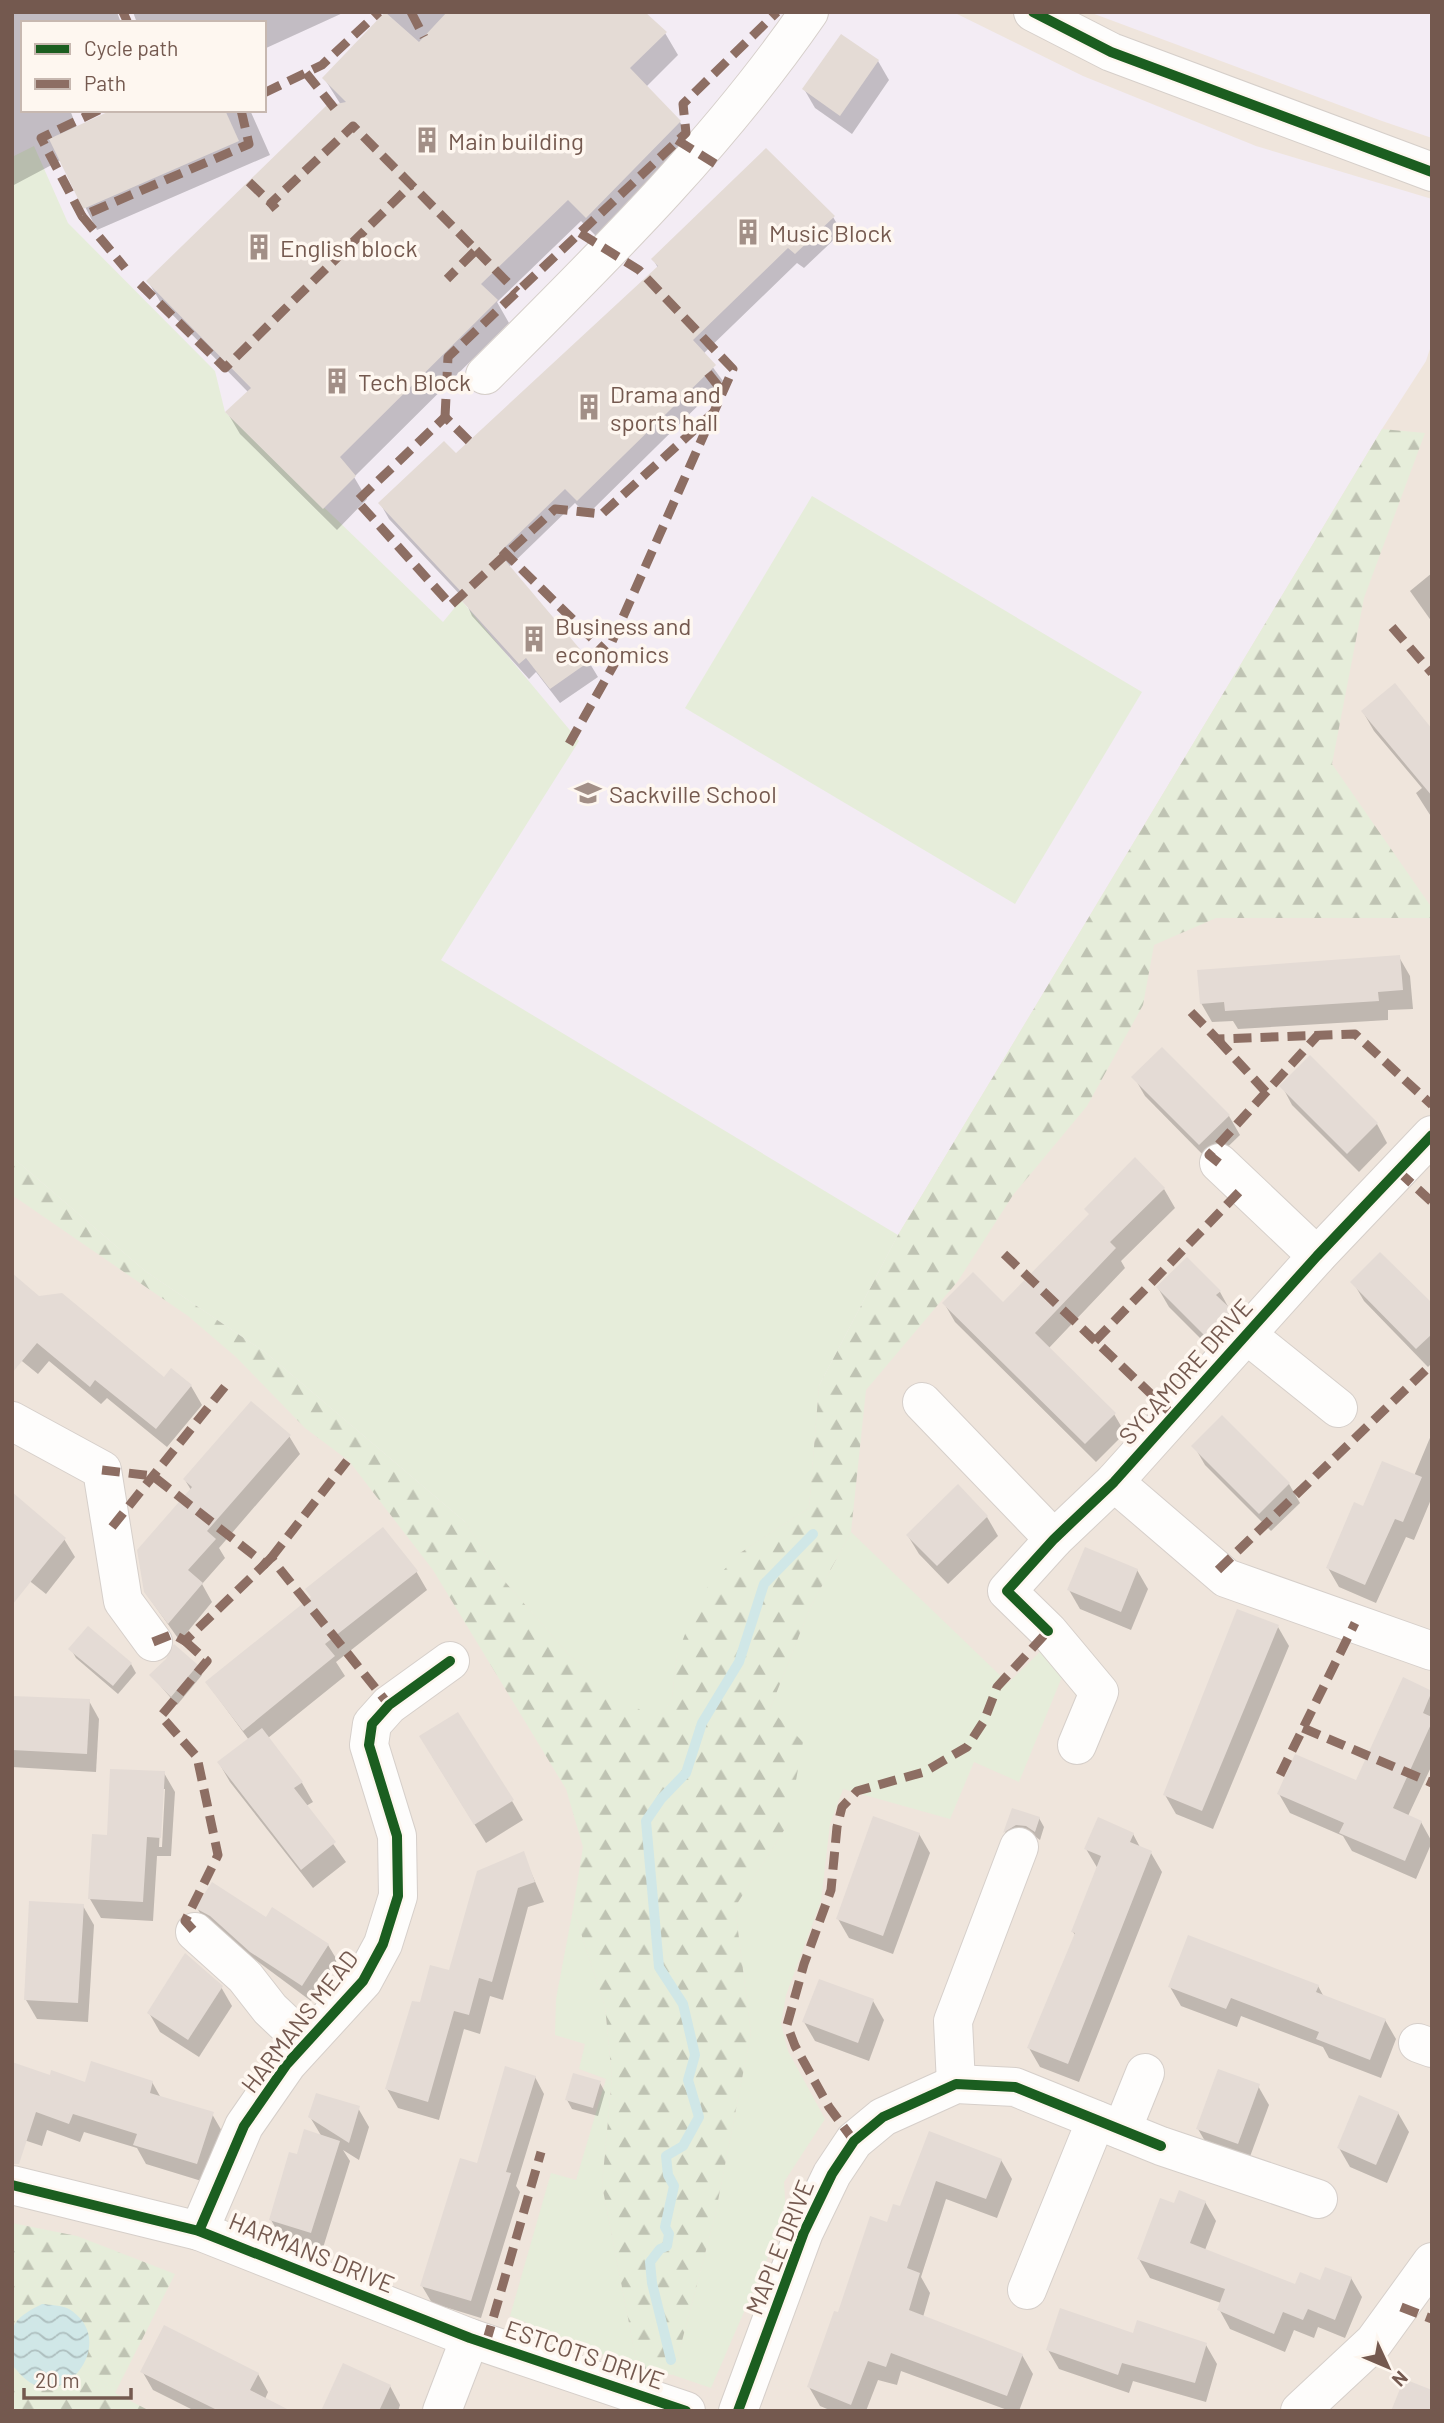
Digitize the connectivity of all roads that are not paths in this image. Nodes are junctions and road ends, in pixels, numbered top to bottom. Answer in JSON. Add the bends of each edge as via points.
{"nodes":[{"id":1,"x":809,"y":12,"type":"edge"},
{"id":2,"x":1032,"y":12,"type":"edge"},
{"id":3,"x":1432,"y":172,"type":"edge"},
{"id":4,"x":485,"y":375,"type":"dead end"},
{"id":5,"x":1432,"y":1135,"type":"edge"},
{"id":6,"x":1219,"y":1163,"type":"dead end"},
{"id":7,"x":1317,"y":1256,"type":"junction"},
{"id":8,"x":1246,"y":1334,"type":"junction"},
{"id":9,"x":922,"y":1402,"type":"dead end"},
{"id":10,"x":1338,"y":1408,"type":"dead end"},
{"id":11,"x":12,"y":1421,"type":"edge"},
{"id":12,"x":1114,"y":1482,"type":"junction"},
{"id":13,"x":1054,"y":1539,"type":"junction"},
{"id":14,"x":153,"y":1642,"type":"dead end"},
{"id":15,"x":1432,"y":1651,"type":"edge"},
{"id":16,"x":450,"y":1661,"type":"dead end"},
{"id":17,"x":1077,"y":1745,"type":"dead end"},
{"id":18,"x":1019,"y":1847,"type":"dead end"},
{"id":19,"x":195,"y":1932,"type":"dead end"},
{"id":20,"x":305,"y":2042,"type":"junction"},
{"id":21,"x":1145,"y":2073,"type":"dead end"},
{"id":22,"x":956,"y":2084,"type":"junction"},
{"id":23,"x":1109,"y":2125,"type":"junction"},
{"id":24,"x":12,"y":2185,"type":"edge"},
{"id":25,"x":1318,"y":2199,"type":"dead end"},
{"id":26,"x":199,"y":2231,"type":"junction"},
{"id":27,"x":1432,"y":2262,"type":"edge"},
{"id":28,"x":1027,"y":2290,"type":"dead end"},
{"id":29,"x":470,"y":2338,"type":"junction"},
{"id":30,"x":1303,"y":2410,"type":"edge"},
{"id":31,"x":442,"y":2411,"type":"edge"},
{"id":32,"x":686,"y":2411,"type":"edge"},
{"id":33,"x":738,"y":2411,"type":"edge"}],
"edges":[{"from":1,"to":4,"type":"street","via":[[715,136],[635,225]]},
{"from":2,"to":3,"type":"street","via":[[1111,52]]},
{"from":5,"to":7,"type":"street","name":"SYCAMORE DRIVE"},
{"from":6,"to":7,"type":"street"},
{"from":7,"to":8,"type":"street","name":"SYCAMORE DRIVE"},
{"from":8,"to":10,"type":"street"},
{"from":8,"to":12,"type":"street","name":"SYCAMORE DRIVE"},
{"from":9,"to":13,"type":"street"},
{"from":11,"to":14,"type":"street","via":[[102,1470],[123,1601]]},
{"from":12,"to":13,"type":"street","name":"SYCAMORE DRIVE"},
{"from":12,"to":15,"type":"street","via":[[1226,1578]]},
{"from":13,"to":17,"type":"street","name":"SYCAMORE DRIVE","via":[[1007,1591],[1099,1692]]},
{"from":16,"to":20,"type":"street","name":"HARMANS MEAD","via":[[389,1704],[372,1724],[369,1745],[397,1836],[398,1896],[383,1944],[363,1981]]},
{"from":18,"to":22,"type":"street","via":[[953,2021]]},
{"from":19,"to":20,"type":"street","via":[[245,1977]]},
{"from":20,"to":26,"type":"street","name":"HARMANS MEAD","via":[[244,2126]]},
{"from":21,"to":23,"type":"street"},
{"from":22,"to":23,"type":"street","name":"MAPLE DRIVE","via":[[1015,2087]]},
{"from":22,"to":33,"type":"street","name":"MAPLE DRIVE","via":[[883,2117],[854,2141],[832,2174],[804,2232]]},
{"from":23,"to":25,"type":"street","name":"MAPLE DRIVE"},
{"from":23,"to":28,"type":"street"},
{"from":24,"to":26,"type":"street","name":"HARMANS DRIVE"},
{"from":26,"to":29,"type":"street","name":"HARMANS DRIVE"},
{"from":27,"to":30,"type":"street","via":[[1374,2342]]},
{"from":29,"to":31,"type":"street"},
{"from":29,"to":32,"type":"street","name":"ESTCOTS DRIVE"}]}
